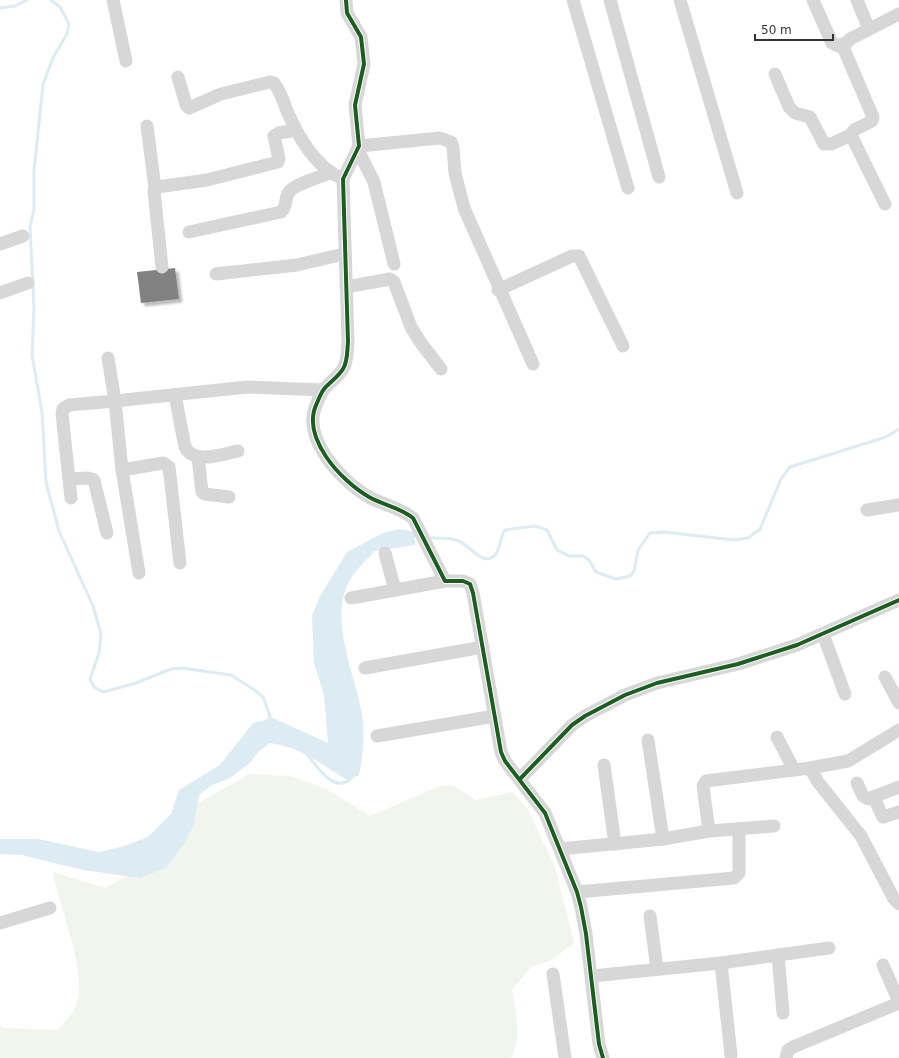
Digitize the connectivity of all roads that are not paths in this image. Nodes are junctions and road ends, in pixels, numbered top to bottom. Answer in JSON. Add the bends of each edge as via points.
{"nodes":[{"id":1,"x":113,"y":0,"type":"edge"},
{"id":2,"x":346,"y":0,"type":"edge"},
{"id":3,"x":573,"y":0,"type":"edge"},
{"id":4,"x":610,"y":0,"type":"edge"},
{"id":5,"x":680,"y":0,"type":"edge"},
{"id":6,"x":813,"y":0,"type":"edge"},
{"id":7,"x":857,"y":0,"type":"edge"},
{"id":8,"x":899,"y":14,"type":"edge"},
{"id":9,"x":869,"y":29,"type":"junction"},
{"id":10,"x":845,"y":43,"type":"junction"},
{"id":11,"x":126,"y":61,"type":"dead end"},
{"id":12,"x":775,"y":74,"type":"dead end"},
{"id":13,"x":178,"y":77,"type":"dead end"},
{"id":14,"x":147,"y":126,"type":"dead end"},
{"id":15,"x":296,"y":130,"type":"junction"},
{"id":16,"x":851,"y":135,"type":"junction"},
{"id":17,"x":358,"y":148,"type":"junction"},
{"id":18,"x":330,"y":173,"type":"junction"},
{"id":19,"x":659,"y":177,"type":"dead end"},
{"id":20,"x":343,"y":179,"type":"junction"},
{"id":21,"x":155,"y":188,"type":"junction"},
{"id":22,"x":628,"y":188,"type":"dead end"},
{"id":23,"x":737,"y":193,"type":"dead end"},
{"id":24,"x":885,"y":204,"type":"dead end"},
{"id":25,"x":189,"y":232,"type":"dead end"},
{"id":26,"x":23,"y":236,"type":"dead end"},
{"id":27,"x":0,"y":244,"type":"edge"},
{"id":28,"x":344,"y":254,"type":"junction"},
{"id":29,"x":394,"y":264,"type":"dead end"},
{"id":30,"x":162,"y":267,"type":"dead end"},
{"id":31,"x":216,"y":274,"type":"dead end"},
{"id":32,"x":28,"y":284,"type":"dead end"},
{"id":33,"x":346,"y":287,"type":"junction"},
{"id":34,"x":498,"y":290,"type":"junction"},
{"id":35,"x":0,"y":293,"type":"edge"},
{"id":36,"x":623,"y":346,"type":"dead end"},
{"id":37,"x":108,"y":358,"type":"dead end"},
{"id":38,"x":533,"y":364,"type":"dead end"},
{"id":39,"x":441,"y":369,"type":"dead end"},
{"id":40,"x":323,"y":390,"type":"junction"},
{"id":41,"x":175,"y":395,"type":"junction"},
{"id":42,"x":115,"y":401,"type":"junction"},
{"id":43,"x":238,"y":451,"type":"dead end"},
{"id":44,"x":198,"y":457,"type":"junction"},
{"id":45,"x":122,"y":470,"type":"junction"},
{"id":46,"x":69,"y":479,"type":"junction"},
{"id":47,"x":229,"y":497,"type":"dead end"},
{"id":48,"x":71,"y":498,"type":"dead end"},
{"id":49,"x":899,"y":505,"type":"edge"},
{"id":50,"x":867,"y":510,"type":"dead end"},
{"id":51,"x":107,"y":533,"type":"dead end"},
{"id":52,"x":385,"y":553,"type":"dead end"},
{"id":53,"x":180,"y":564,"type":"dead end"},
{"id":54,"x":139,"y":573,"type":"dead end"},
{"id":55,"x":445,"y":581,"type":"junction"},
{"id":56,"x":395,"y":590,"type":"junction"},
{"id":57,"x":351,"y":598,"type":"dead end"},
{"id":58,"x":899,"y":600,"type":"edge"},
{"id":59,"x":823,"y":634,"type":"junction"},
{"id":60,"x":483,"y":647,"type":"junction"},
{"id":61,"x":365,"y":668,"type":"dead end"},
{"id":62,"x":886,"y":677,"type":"dead end"},
{"id":63,"x":844,"y":694,"type":"dead end"},
{"id":64,"x":899,"y":703,"type":"edge"},
{"id":65,"x":495,"y":716,"type":"junction"},
{"id":66,"x":899,"y":730,"type":"edge"},
{"id":67,"x":377,"y":736,"type":"dead end"},
{"id":68,"x":777,"y":737,"type":"dead end"},
{"id":69,"x":648,"y":740,"type":"dead end"},
{"id":70,"x":604,"y":765,"type":"dead end"},
{"id":71,"x":810,"y":768,"type":"junction"},
{"id":72,"x":794,"y":770,"type":"junction"},
{"id":73,"x":520,"y":779,"type":"junction"},
{"id":74,"x":857,"y":783,"type":"dead end"},
{"id":75,"x":899,"y":787,"type":"edge"},
{"id":76,"x":874,"y":798,"type":"junction"},
{"id":77,"x":899,"y":812,"type":"edge"},
{"id":78,"x":774,"y":826,"type":"dead end"},
{"id":79,"x":739,"y":830,"type":"junction"},
{"id":80,"x":709,"y":831,"type":"junction"},
{"id":81,"x":663,"y":839,"type":"junction"},
{"id":82,"x":615,"y":844,"type":"junction"},
{"id":83,"x":560,"y":849,"type":"junction"},
{"id":84,"x":577,"y":892,"type":"junction"},
{"id":85,"x":899,"y":904,"type":"edge"},
{"id":86,"x":50,"y":908,"type":"dead end"},
{"id":87,"x":650,"y":916,"type":"dead end"},
{"id":88,"x":0,"y":923,"type":"edge"},
{"id":89,"x":830,"y":948,"type":"dead end"},
{"id":90,"x":778,"y":955,"type":"junction"},
{"id":91,"x":721,"y":963,"type":"junction"},
{"id":92,"x":884,"y":965,"type":"dead end"},
{"id":93,"x":657,"y":969,"type":"junction"},
{"id":94,"x":553,"y":974,"type":"dead end"},
{"id":95,"x":592,"y":976,"type":"junction"},
{"id":96,"x":899,"y":1003,"type":"edge"},
{"id":97,"x":783,"y":1013,"type":"dead end"},
{"id":98,"x":731,"y":1055,"type":"dead end"},
{"id":99,"x":565,"y":1058,"type":"edge"},
{"id":100,"x":603,"y":1058,"type":"edge"},
{"id":101,"x":786,"y":1058,"type":"edge"}],
"edges":[{"from":1,"to":11,"type":"street"},
{"from":2,"to":17,"type":"street","via":[[347,13],[361,37],[364,55],[363,76],[355,105]]},
{"from":3,"to":22,"type":"street"},
{"from":4,"to":19,"type":"street"},
{"from":5,"to":23,"type":"street"},
{"from":6,"to":10,"type":"street","via":[[832,43],[838,46]]},
{"from":7,"to":9,"type":"street"},
{"from":8,"to":9,"type":"street"},
{"from":9,"to":10,"type":"street"},
{"from":10,"to":16,"type":"street","via":[[843,51],[873,117],[872,121],[854,130]]},
{"from":12,"to":16,"type":"street","via":[[789,107],[795,113],[810,116],[824,144],[831,144]]},
{"from":13,"to":15,"type":"street","via":[[189,108],[227,92],[274,83]]},
{"from":14,"to":21,"type":"street"},
{"from":15,"to":18,"type":"street","via":[[317,161]]},
{"from":15,"to":21,"type":"street","via":[[274,136],[278,162],[207,180]]},
{"from":16,"to":24,"type":"street"},
{"from":17,"to":20,"type":"street"},
{"from":17,"to":29,"type":"street","via":[[374,182]]},
{"from":17,"to":34,"type":"street","via":[[440,138],[451,142],[456,179],[464,208]]},
{"from":18,"to":20,"type":"street"},
{"from":18,"to":25,"type":"street","via":[[292,189],[281,212]]},
{"from":20,"to":28,"type":"street"},
{"from":21,"to":30,"type":"street"},
{"from":26,"to":27,"type":"street"},
{"from":28,"to":31,"type":"street","via":[[291,266]]},
{"from":28,"to":33,"type":"street"},
{"from":32,"to":35,"type":"street"},
{"from":33,"to":39,"type":"street","via":[[390,279],[394,282],[415,335]]},
{"from":33,"to":40,"type":"street","via":[[347,360],[343,369]]},
{"from":34,"to":36,"type":"street","via":[[572,256],[579,256]]},
{"from":34,"to":38,"type":"street"},
{"from":37,"to":42,"type":"street"},
{"from":40,"to":41,"type":"street","via":[[259,386]]},
{"from":40,"to":55,"type":"street","via":[[314,408],[312,420],[314,432],[325,455],[359,490],[404,510],[413,518]]},
{"from":41,"to":42,"type":"street"},
{"from":41,"to":44,"type":"street","via":[[185,447],[192,456]]},
{"from":42,"to":45,"type":"street"},
{"from":42,"to":46,"type":"street","via":[[69,405],[63,409]]},
{"from":43,"to":44,"type":"street"},
{"from":44,"to":47,"type":"street","via":[[202,492]]},
{"from":45,"to":53,"type":"street","via":[[163,463],[169,468]]},
{"from":45,"to":54,"type":"street"},
{"from":46,"to":48,"type":"street"},
{"from":46,"to":51,"type":"street","via":[[94,480]]},
{"from":49,"to":50,"type":"street"},
{"from":52,"to":56,"type":"street"},
{"from":55,"to":56,"type":"street"},
{"from":55,"to":60,"type":"street","via":[[463,581],[470,584]]},
{"from":56,"to":57,"type":"street"},
{"from":58,"to":59,"type":"street"},
{"from":59,"to":63,"type":"street"},
{"from":59,"to":73,"type":"street","via":[[738,664],[657,683],[624,695],[572,725]]},
{"from":60,"to":61,"type":"street"},
{"from":60,"to":65,"type":"street"},
{"from":62,"to":64,"type":"street"},
{"from":65,"to":67,"type":"street"},
{"from":65,"to":73,"type":"street","via":[[501,752]]},
{"from":66,"to":71,"type":"street","via":[[848,761]]},
{"from":68,"to":72,"type":"street"},
{"from":69,"to":81,"type":"street"},
{"from":70,"to":82,"type":"street"},
{"from":71,"to":72,"type":"street"},
{"from":71,"to":85,"type":"street","via":[[861,836]]},
{"from":72,"to":80,"type":"street","via":[[706,781],[703,786]]},
{"from":73,"to":83,"type":"street","via":[[545,813]]},
{"from":74,"to":76,"type":"street","via":[[865,798]]},
{"from":75,"to":76,"type":"street"},
{"from":76,"to":77,"type":"street","via":[[883,817]]},
{"from":78,"to":79,"type":"street"},
{"from":79,"to":80,"type":"street"},
{"from":79,"to":84,"type":"street","via":[[738,873],[734,878]]},
{"from":80,"to":81,"type":"street"},
{"from":81,"to":82,"type":"street"},
{"from":82,"to":83,"type":"street"},
{"from":83,"to":84,"type":"street"},
{"from":84,"to":95,"type":"street","via":[[582,907]]},
{"from":86,"to":88,"type":"street"},
{"from":87,"to":93,"type":"street"},
{"from":89,"to":90,"type":"street"},
{"from":90,"to":91,"type":"street"},
{"from":90,"to":97,"type":"street"},
{"from":91,"to":93,"type":"street"},
{"from":91,"to":98,"type":"street"},
{"from":92,"to":96,"type":"street"},
{"from":93,"to":95,"type":"street"},
{"from":94,"to":99,"type":"street"},
{"from":95,"to":100,"type":"street","via":[[599,1044]]},
{"from":96,"to":101,"type":"street","via":[[793,1047],[788,1050]]}]}
